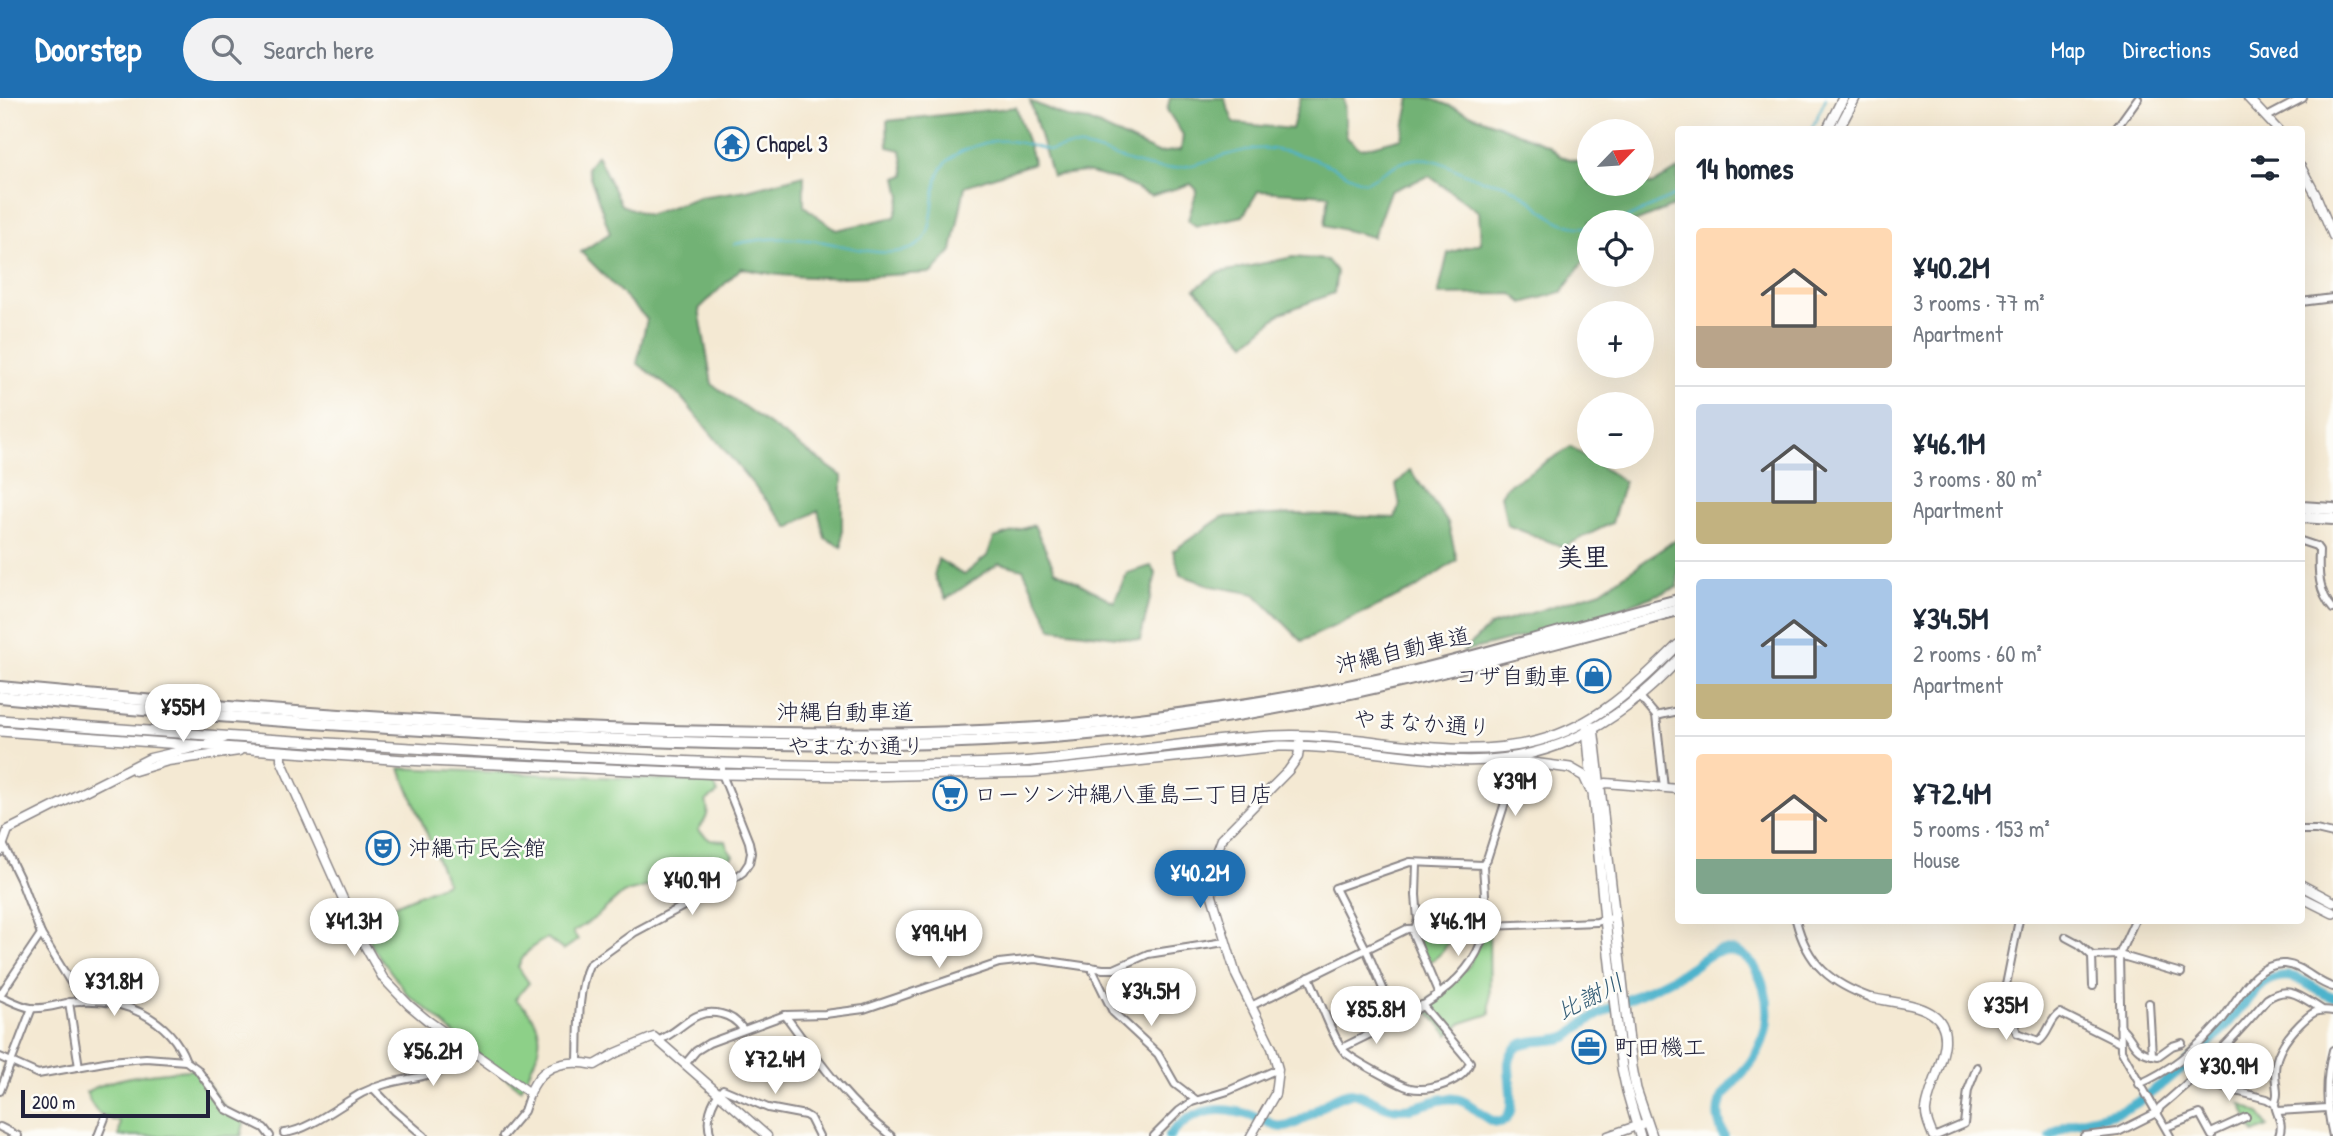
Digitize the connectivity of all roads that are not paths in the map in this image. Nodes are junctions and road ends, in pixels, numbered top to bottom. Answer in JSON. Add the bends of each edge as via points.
{"nodes":[{"id":1,"x":1843,"y":98,"type":"edge"},
{"id":2,"x":1854,"y":98,"type":"edge"},
{"id":3,"x":2138,"y":98,"type":"edge"},
{"id":4,"x":2248,"y":98,"type":"edge"},
{"id":5,"x":2302,"y":98,"type":"edge"},
{"id":6,"x":2267,"y":117,"type":"junction"},
{"id":7,"x":1829,"y":126,"type":"edge"},
{"id":8,"x":1840,"y":126,"type":"edge"},
{"id":9,"x":2118,"y":126,"type":"edge"},
{"id":10,"x":2275,"y":126,"type":"edge"},
{"id":11,"x":2305,"y":174,"type":"edge"},
{"id":12,"x":2333,"y":236,"type":"edge"},
{"id":13,"x":2333,"y":298,"type":"edge"},
{"id":14,"x":2305,"y":302,"type":"edge"},
{"id":15,"x":2305,"y":507,"type":"edge"},
{"id":16,"x":2333,"y":509,"type":"edge"},
{"id":17,"x":2305,"y":517,"type":"edge"},
{"id":18,"x":2333,"y":519,"type":"edge"},
{"id":19,"x":2305,"y":542,"type":"edge"},
{"id":20,"x":1675,"y":601,"type":"edge"},
{"id":21,"x":2333,"y":609,"type":"edge"},
{"id":22,"x":1675,"y":611,"type":"edge"},
{"id":23,"x":1675,"y":648,"type":"edge"},
{"id":24,"x":1675,"y":667,"type":"edge"},
{"id":25,"x":0,"y":687,"type":"edge"},
{"id":26,"x":0,"y":697,"type":"edge"},
{"id":27,"x":1640,"y":697,"type":"junction"},
{"id":28,"x":1675,"y":712,"type":"edge"},
{"id":29,"x":1656,"y":716,"type":"junction"},
{"id":30,"x":0,"y":720,"type":"edge"},
{"id":31,"x":1588,"y":720,"type":"junction"},
{"id":32,"x":0,"y":731,"type":"edge"},
{"id":33,"x":1591,"y":731,"type":"junction"},
{"id":34,"x":175,"y":734,"type":"junction"},
{"id":35,"x":228,"y":737,"type":"junction"},
{"id":36,"x":148,"y":740,"type":"junction"},
{"id":37,"x":1300,"y":740,"type":"junction"},
{"id":38,"x":212,"y":746,"type":"junction"},
{"id":39,"x":281,"y":752,"type":"junction"},
{"id":40,"x":150,"y":758,"type":"junction"},
{"id":41,"x":1505,"y":759,"type":"junction"},
{"id":42,"x":1518,"y":762,"type":"junction"},
{"id":43,"x":722,"y":763,"type":"junction"},
{"id":44,"x":1032,"y":766,"type":"junction"},
{"id":45,"x":722,"y":774,"type":"junction"},
{"id":46,"x":119,"y":775,"type":"junction"},
{"id":47,"x":1600,"y":786,"type":"junction"},
{"id":48,"x":1664,"y":788,"type":"junction"},
{"id":49,"x":1675,"y":789,"type":"edge"},
{"id":50,"x":1592,"y":794,"type":"junction"},
{"id":51,"x":4,"y":830,"type":"edge"},
{"id":52,"x":2305,"y":830,"type":"edge"},
{"id":53,"x":2333,"y":834,"type":"edge"},
{"id":54,"x":2,"y":848,"type":"edge"},
{"id":55,"x":1417,"y":863,"type":"junction"},
{"id":56,"x":1483,"y":865,"type":"junction"},
{"id":57,"x":2305,"y":888,"type":"edge"},
{"id":58,"x":2305,"y":899,"type":"edge"},
{"id":59,"x":2333,"y":902,"type":"edge"},
{"id":60,"x":2333,"y":913,"type":"edge"},
{"id":61,"x":1610,"y":918,"type":"junction"},
{"id":62,"x":1797,"y":924,"type":"edge"},
{"id":63,"x":2018,"y":924,"type":"edge"},
{"id":64,"x":2134,"y":924,"type":"edge"},
{"id":65,"x":1485,"y":926,"type":"junction"},
{"id":66,"x":1414,"y":929,"type":"junction"},
{"id":67,"x":41,"y":934,"type":"junction"},
{"id":68,"x":2066,"y":937,"type":"dead end"},
{"id":69,"x":1225,"y":942,"type":"junction"},
{"id":70,"x":1366,"y":949,"type":"junction"},
{"id":71,"x":2119,"y":955,"type":"junction"},
{"id":72,"x":2092,"y":956,"type":"junction"},
{"id":73,"x":1091,"y":967,"type":"junction"},
{"id":74,"x":2181,"y":973,"type":"dead end"},
{"id":75,"x":1309,"y":977,"type":"junction"},
{"id":76,"x":2093,"y":986,"type":"dead end"},
{"id":77,"x":2333,"y":987,"type":"edge"},
{"id":78,"x":1618,"y":991,"type":"junction"},
{"id":79,"x":0,"y":995,"type":"edge"},
{"id":80,"x":1439,"y":995,"type":"junction"},
{"id":81,"x":1872,"y":998,"type":"joint"},
{"id":82,"x":82,"y":1001,"type":"junction"},
{"id":83,"x":69,"y":1002,"type":"junction"},
{"id":84,"x":2149,"y":1003,"type":"dead end"},
{"id":85,"x":1422,"y":1005,"type":"junction"},
{"id":86,"x":1251,"y":1006,"type":"junction"},
{"id":87,"x":32,"y":1008,"type":"junction"},
{"id":88,"x":2320,"y":1009,"type":"junction"},
{"id":89,"x":2333,"y":1011,"type":"edge"},
{"id":90,"x":785,"y":1015,"type":"junction"},
{"id":91,"x":1396,"y":1019,"type":"junction"},
{"id":92,"x":2120,"y":1026,"type":"junction"},
{"id":93,"x":743,"y":1029,"type":"junction"},
{"id":94,"x":657,"y":1041,"type":"junction"},
{"id":95,"x":2182,"y":1042,"type":"dead end"},
{"id":96,"x":2120,"y":1043,"type":"junction"},
{"id":97,"x":1342,"y":1048,"type":"junction"},
{"id":98,"x":2333,"y":1050,"type":"edge"},
{"id":99,"x":472,"y":1051,"type":"junction"},
{"id":100,"x":2152,"y":1055,"type":"junction"},
{"id":101,"x":0,"y":1057,"type":"edge"},
{"id":102,"x":186,"y":1060,"type":"junction"},
{"id":103,"x":578,"y":1061,"type":"junction"},
{"id":104,"x":12,"y":1062,"type":"junction"},
{"id":105,"x":686,"y":1063,"type":"junction"},
{"id":106,"x":79,"y":1067,"type":"junction"},
{"id":107,"x":1977,"y":1067,"type":"dead end"},
{"id":108,"x":1278,"y":1069,"type":"junction"},
{"id":109,"x":2193,"y":1080,"type":"junction"},
{"id":110,"x":2141,"y":1085,"type":"junction"},
{"id":111,"x":373,"y":1088,"type":"junction"},
{"id":112,"x":0,"y":1091,"type":"edge"},
{"id":113,"x":530,"y":1093,"type":"junction"},
{"id":114,"x":719,"y":1093,"type":"junction"},
{"id":115,"x":1196,"y":1100,"type":"junction"},
{"id":116,"x":2275,"y":1104,"type":"junction"},
{"id":117,"x":2327,"y":1108,"type":"junction"},
{"id":118,"x":2157,"y":1111,"type":"junction"},
{"id":119,"x":2278,"y":1111,"type":"junction"},
{"id":120,"x":2246,"y":1116,"type":"dead end"},
{"id":121,"x":105,"y":1118,"type":"dead end"},
{"id":122,"x":1647,"y":1123,"type":"junction"},
{"id":123,"x":1636,"y":1126,"type":"junction"},
{"id":124,"x":0,"y":1127,"type":"edge"},
{"id":125,"x":2166,"y":1127,"type":"junction"},
{"id":126,"x":2282,"y":1128,"type":"junction"},
{"id":127,"x":1253,"y":1132,"type":"edge"},
{"id":128,"x":288,"y":1134,"type":"edge"},
{"id":129,"x":2211,"y":1135,"type":"edge"},
{"id":130,"x":18,"y":1136,"type":"edge"},
{"id":131,"x":98,"y":1136,"type":"edge"},
{"id":132,"x":270,"y":1136,"type":"edge"},
{"id":133,"x":424,"y":1136,"type":"edge"},
{"id":134,"x":503,"y":1136,"type":"edge"},
{"id":135,"x":711,"y":1136,"type":"edge"},
{"id":136,"x":767,"y":1136,"type":"edge"},
{"id":137,"x":819,"y":1136,"type":"edge"},
{"id":138,"x":891,"y":1136,"type":"edge"},
{"id":139,"x":1154,"y":1136,"type":"edge"},
{"id":140,"x":1608,"y":1136,"type":"edge"},
{"id":141,"x":1640,"y":1136,"type":"edge"},
{"id":142,"x":1652,"y":1136,"type":"edge"},
{"id":143,"x":1935,"y":1136,"type":"edge"},
{"id":144,"x":2084,"y":1136,"type":"edge"},
{"id":145,"x":2170,"y":1136,"type":"edge"},
{"id":146,"x":2278,"y":1136,"type":"edge"},
{"id":147,"x":2287,"y":1136,"type":"edge"},
{"id":148,"x":2333,"y":1136,"type":"edge"}],
"edges":[{"from":1,"to":7,"type":"main road"},
{"from":2,"to":8,"type":"main road"},
{"from":3,"to":9,"type":"street"},
{"from":4,"to":6,"type":"street"},
{"from":5,"to":6,"type":"street"},
{"from":6,"to":10,"type":"street"},
{"from":11,"to":12,"type":"street"},
{"from":13,"to":14,"type":"street"},
{"from":15,"to":16,"type":"highway"},
{"from":17,"to":18,"type":"highway"},
{"from":19,"to":21,"type":"street","via":[[2319,550],[2318,577]]},
{"from":20,"to":25,"type":"highway","name":"沖縄自動車道","via":[[1449,662],[1315,692],[1141,719],[1007,730],[803,734],[457,724]]},
{"from":22,"to":26,"type":"highway","name":"沖縄自動車道","via":[[1449,672],[1316,700],[1143,728],[1008,740],[803,744],[619,740],[245,719]]},
{"from":23,"to":31,"type":"main road","name":"やまなか通り","via":[[1637,685]]},
{"from":24,"to":27,"type":"main road","name":"やまなか通り"},
{"from":27,"to":29,"type":"street"},
{"from":27,"to":33,"type":"main road","name":"やまなか通り"},
{"from":28,"to":29,"type":"street"},
{"from":29,"to":48,"type":"street"},
{"from":30,"to":34,"type":"main road","name":"やまなか通り"},
{"from":31,"to":33,"type":"main road"},
{"from":31,"to":37,"type":"main road","name":"やまなか通り","via":[[1542,740],[1495,749],[1341,737]]},
{"from":32,"to":36,"type":"main road","name":"やまなか通り"},
{"from":33,"to":41,"type":"main road","name":"やまなか通り","via":[[1546,750]]},
{"from":33,"to":47,"type":"main road"},
{"from":33,"to":50,"type":"main road"},
{"from":34,"to":35,"type":"main road","name":"やまなか通り"},
{"from":34,"to":38,"type":"street","via":[[207,738]]},
{"from":35,"to":38,"type":"street"},
{"from":35,"to":43,"type":"main road","name":"やまなか通り"},
{"from":36,"to":38,"type":"main road","name":"やまなか通り"},
{"from":36,"to":40,"type":"street","via":[[155,750]]},
{"from":37,"to":41,"type":"main road","name":"やまなか通り","via":[[1451,760]]},
{"from":37,"to":44,"type":"main road","name":"やまなか通り","via":[[1223,740]]},
{"from":37,"to":69,"type":"street","via":[[1298,757],[1288,771],[1221,839],[1214,852],[1209,880]]},
{"from":38,"to":39,"type":"main road","name":"やまなか通り"},
{"from":38,"to":40,"type":"street"},
{"from":38,"to":46,"type":"street"},
{"from":39,"to":45,"type":"main road","name":"やまなか通り"},
{"from":39,"to":99,"type":"street","via":[[383,978],[409,1005]]},
{"from":40,"to":46,"type":"street"},
{"from":41,"to":42,"type":"main road"},
{"from":42,"to":50,"type":"main road","via":[[1570,768],[1584,776]]},
{"from":42,"to":56,"type":"street"},
{"from":43,"to":44,"type":"main road","name":"やまなか通り"},
{"from":43,"to":45,"type":"street"},
{"from":44,"to":45,"type":"main road","name":"やまなか通り","via":[[902,776]]},
{"from":45,"to":103,"type":"street","via":[[750,842],[748,866],[732,880],[635,932],[589,965],[582,995]]},
{"from":46,"to":51,"type":"street"},
{"from":47,"to":48,"type":"street"},
{"from":47,"to":61,"type":"main road"},
{"from":48,"to":49,"type":"street"},
{"from":50,"to":61,"type":"main road"},
{"from":51,"to":54,"type":"street"},
{"from":52,"to":53,"type":"street"},
{"from":54,"to":67,"type":"street","via":[[20,879]]},
{"from":55,"to":56,"type":"street"},
{"from":55,"to":66,"type":"street","via":[[1418,920]]},
{"from":55,"to":70,"type":"street","via":[[1401,864],[1335,888]]},
{"from":56,"to":65,"type":"street"},
{"from":57,"to":59,"type":"main road"},
{"from":58,"to":60,"type":"main road"},
{"from":61,"to":65,"type":"street"},
{"from":61,"to":78,"type":"main road"},
{"from":62,"to":81,"type":"street","via":[[1806,949],[1825,974]]},
{"from":63,"to":96,"type":"street","via":[[2004,995],[2017,1033],[2039,1041],[2060,1013]]},
{"from":64,"to":71,"type":"street"},
{"from":65,"to":66,"type":"street"},
{"from":65,"to":80,"type":"street","via":[[1469,966]]},
{"from":66,"to":70,"type":"street"},
{"from":66,"to":80,"type":"street"},
{"from":67,"to":79,"type":"street"},
{"from":67,"to":82,"type":"street"},
{"from":68,"to":72,"type":"street"},
{"from":69,"to":73,"type":"street","via":[[1148,954],[1114,969]]},
{"from":69,"to":86,"type":"street"},
{"from":70,"to":75,"type":"street"},
{"from":70,"to":91,"type":"street"},
{"from":71,"to":72,"type":"street"},
{"from":71,"to":74,"type":"street"},
{"from":71,"to":92,"type":"street"},
{"from":72,"to":76,"type":"street"},
{"from":73,"to":90,"type":"street","via":[[1046,960],[999,963],[864,1009]]},
{"from":73,"to":115,"type":"street","via":[[1113,1012],[1158,1054],[1175,1084]]},
{"from":75,"to":86,"type":"street"},
{"from":75,"to":97,"type":"street"},
{"from":77,"to":110,"type":"street","via":[[2286,964],[2271,965],[2249,982],[2220,1022],[2193,1048]]},
{"from":78,"to":122,"type":"main road"},
{"from":78,"to":123,"type":"main road","via":[[1616,1017]]},
{"from":79,"to":87,"type":"street"},
{"from":80,"to":85,"type":"street"},
{"from":81,"to":143,"type":"street","via":[[1929,1011],[1944,1029],[1946,1039],[1926,1113]]},
{"from":82,"to":83,"type":"street"},
{"from":82,"to":102,"type":"street","via":[[145,1013],[177,1043]]},
{"from":83,"to":87,"type":"street"},
{"from":83,"to":106,"type":"street"},
{"from":84,"to":100,"type":"street"},
{"from":85,"to":91,"type":"street"},
{"from":85,"to":97,"type":"street","via":[[1471,1062],[1457,1077],[1435,1087],[1413,1088]]},
{"from":86,"to":108,"type":"street"},
{"from":87,"to":104,"type":"street"},
{"from":88,"to":89,"type":"street"},
{"from":88,"to":109,"type":"street","via":[[2289,992],[2275,994]]},
{"from":88,"to":116,"type":"street","via":[[2292,1032],[2277,1058]]},
{"from":90,"to":93,"type":"street"},
{"from":90,"to":138,"type":"street","via":[[836,1085]]},
{"from":91,"to":97,"type":"street"},
{"from":92,"to":96,"type":"street"},
{"from":92,"to":100,"type":"street","via":[[2135,1047]]},
{"from":93,"to":94,"type":"street","via":[[732,1018],[710,1011]]},
{"from":93,"to":105,"type":"street","via":[[709,1043]]},
{"from":94,"to":103,"type":"street","via":[[654,1037],[595,1065]]},
{"from":94,"to":105,"type":"street"},
{"from":95,"to":100,"type":"street"},
{"from":96,"to":110,"type":"street","via":[[2123,1057]]},
{"from":98,"to":117,"type":"street"},
{"from":99,"to":111,"type":"street","via":[[440,1072]]},
{"from":99,"to":113,"type":"street"},
{"from":101,"to":104,"type":"street"},
{"from":102,"to":106,"type":"street","via":[[146,1058]]},
{"from":102,"to":132,"type":"street","via":[[226,1109],[264,1128]]},
{"from":103,"to":113,"type":"street","via":[[547,1069]]},
{"from":104,"to":106,"type":"street","via":[[38,1074]]},
{"from":104,"to":112,"type":"street"},
{"from":105,"to":114,"type":"street"},
{"from":107,"to":143,"type":"street","via":[[1968,1090],[1964,1125]]},
{"from":108,"to":115,"type":"street"},
{"from":108,"to":127,"type":"street","via":[[1275,1094]]},
{"from":109,"to":116,"type":"street"},
{"from":109,"to":118,"type":"street"},
{"from":110,"to":118,"type":"street"},
{"from":111,"to":128,"type":"street"},
{"from":111,"to":133,"type":"street"},
{"from":113,"to":134,"type":"street","via":[[524,1111]]},
{"from":114,"to":135,"type":"street","via":[[709,1116]]},
{"from":114,"to":136,"type":"street"},
{"from":114,"to":137,"type":"street","via":[[728,1090],[768,1108],[805,1115]]},
{"from":115,"to":139,"type":"street"},
{"from":116,"to":119,"type":"street"},
{"from":117,"to":119,"type":"street"},
{"from":117,"to":148,"type":"street"},
{"from":118,"to":125,"type":"street"},
{"from":118,"to":144,"type":"street","via":[[2118,1132]]},
{"from":119,"to":126,"type":"street"},
{"from":120,"to":129,"type":"street"},
{"from":121,"to":131,"type":"street"},
{"from":122,"to":123,"type":"street"},
{"from":122,"to":142,"type":"main road"},
{"from":123,"to":140,"type":"street"},
{"from":123,"to":141,"type":"main road"},
{"from":124,"to":130,"type":"street"},
{"from":125,"to":129,"type":"street","via":[[2200,1114]]},
{"from":125,"to":145,"type":"street"},
{"from":126,"to":146,"type":"street"},
{"from":126,"to":147,"type":"street"}]}
